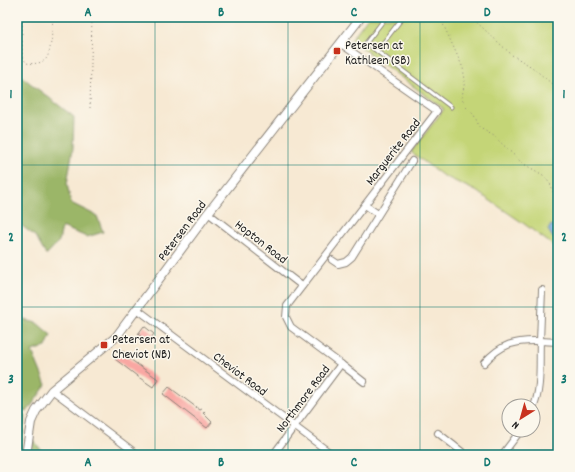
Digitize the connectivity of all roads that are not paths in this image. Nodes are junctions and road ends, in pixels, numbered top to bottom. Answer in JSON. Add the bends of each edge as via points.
{"nodes":[{"id":1,"x":361,"y":17,"type":"edge"},
{"id":2,"x":386,"y":17,"type":"edge"},
{"id":3,"x":403,"y":17,"type":"edge"},
{"id":4,"x":341,"y":44,"type":"junction"},
{"id":5,"x":377,"y":51,"type":"junction"},
{"id":6,"x":451,"y":107,"type":"dead end"},
{"id":7,"x":412,"y":161,"type":"dead end"},
{"id":8,"x":365,"y":205,"type":"junction"},
{"id":9,"x":208,"y":213,"type":"junction"},
{"id":10,"x":378,"y":214,"type":"junction"},
{"id":11,"x":332,"y":260,"type":"dead end"},
{"id":12,"x":302,"y":286,"type":"junction"},
{"id":13,"x":542,"y":290,"type":"dead end"},
{"id":14,"x":137,"y":309,"type":"junction"},
{"id":15,"x":540,"y":341,"type":"junction"},
{"id":16,"x":558,"y":342,"type":"edge"},
{"id":17,"x":484,"y":363,"type":"dead end"},
{"id":18,"x":341,"y":364,"type":"junction"},
{"id":19,"x":364,"y":382,"type":"dead end"},
{"id":20,"x":52,"y":390,"type":"junction"},
{"id":21,"x":536,"y":398,"type":"edge"},
{"id":22,"x":294,"y":426,"type":"junction"},
{"id":23,"x":438,"y":433,"type":"dead end"},
{"id":24,"x":514,"y":438,"type":"edge"},
{"id":25,"x":26,"y":455,"type":"edge"},
{"id":26,"x":138,"y":455,"type":"edge"},
{"id":27,"x":273,"y":455,"type":"edge"},
{"id":28,"x":333,"y":455,"type":"edge"},
{"id":29,"x":466,"y":455,"type":"edge"},
{"id":30,"x":502,"y":455,"type":"edge"}],
"edges":[{"from":1,"to":4,"type":"street","name":"Petersen Road"},
{"from":2,"to":5,"type":"lane","via":[[366,43]]},
{"from":3,"to":5,"type":"lane"},
{"from":4,"to":8,"type":"street","name":"Marguerite Road","via":[[437,111]]},
{"from":4,"to":9,"type":"street","name":"Petersen Road"},
{"from":5,"to":6,"type":"lane"},
{"from":7,"to":10,"type":"street","name":"Marguerite Road"},
{"from":8,"to":10,"type":"street","name":"Marguerite Road"},
{"from":8,"to":12,"type":"street","name":"Marguerite Road"},
{"from":9,"to":12,"type":"street","name":"Hopton Road"},
{"from":9,"to":14,"type":"street","name":"Petersen Road"},
{"from":10,"to":11,"type":"street","name":"Marguerite Road","via":[[352,257],[338,264]]},
{"from":12,"to":18,"type":"street","name":"Northmore Road","via":[[287,306],[286,317],[291,327]]},
{"from":13,"to":15,"type":"street"},
{"from":14,"to":20,"type":"street","name":"Petersen Road","via":[[116,337]]},
{"from":14,"to":22,"type":"street","name":"Cheviot Road"},
{"from":15,"to":16,"type":"street"},
{"from":15,"to":17,"type":"street","via":[[523,340],[505,345]]},
{"from":15,"to":21,"type":"street"},
{"from":18,"to":19,"type":"street"},
{"from":18,"to":22,"type":"street","name":"Northmore Road"},
{"from":20,"to":25,"type":"street","name":"Petersen Road","via":[[31,422]]},
{"from":20,"to":26,"type":"street"},
{"from":22,"to":27,"type":"street","name":"Northmore Road"},
{"from":22,"to":28,"type":"street","name":"Cheviot Road"},
{"from":23,"to":29,"type":"street"},
{"from":24,"to":30,"type":"street"}]}
